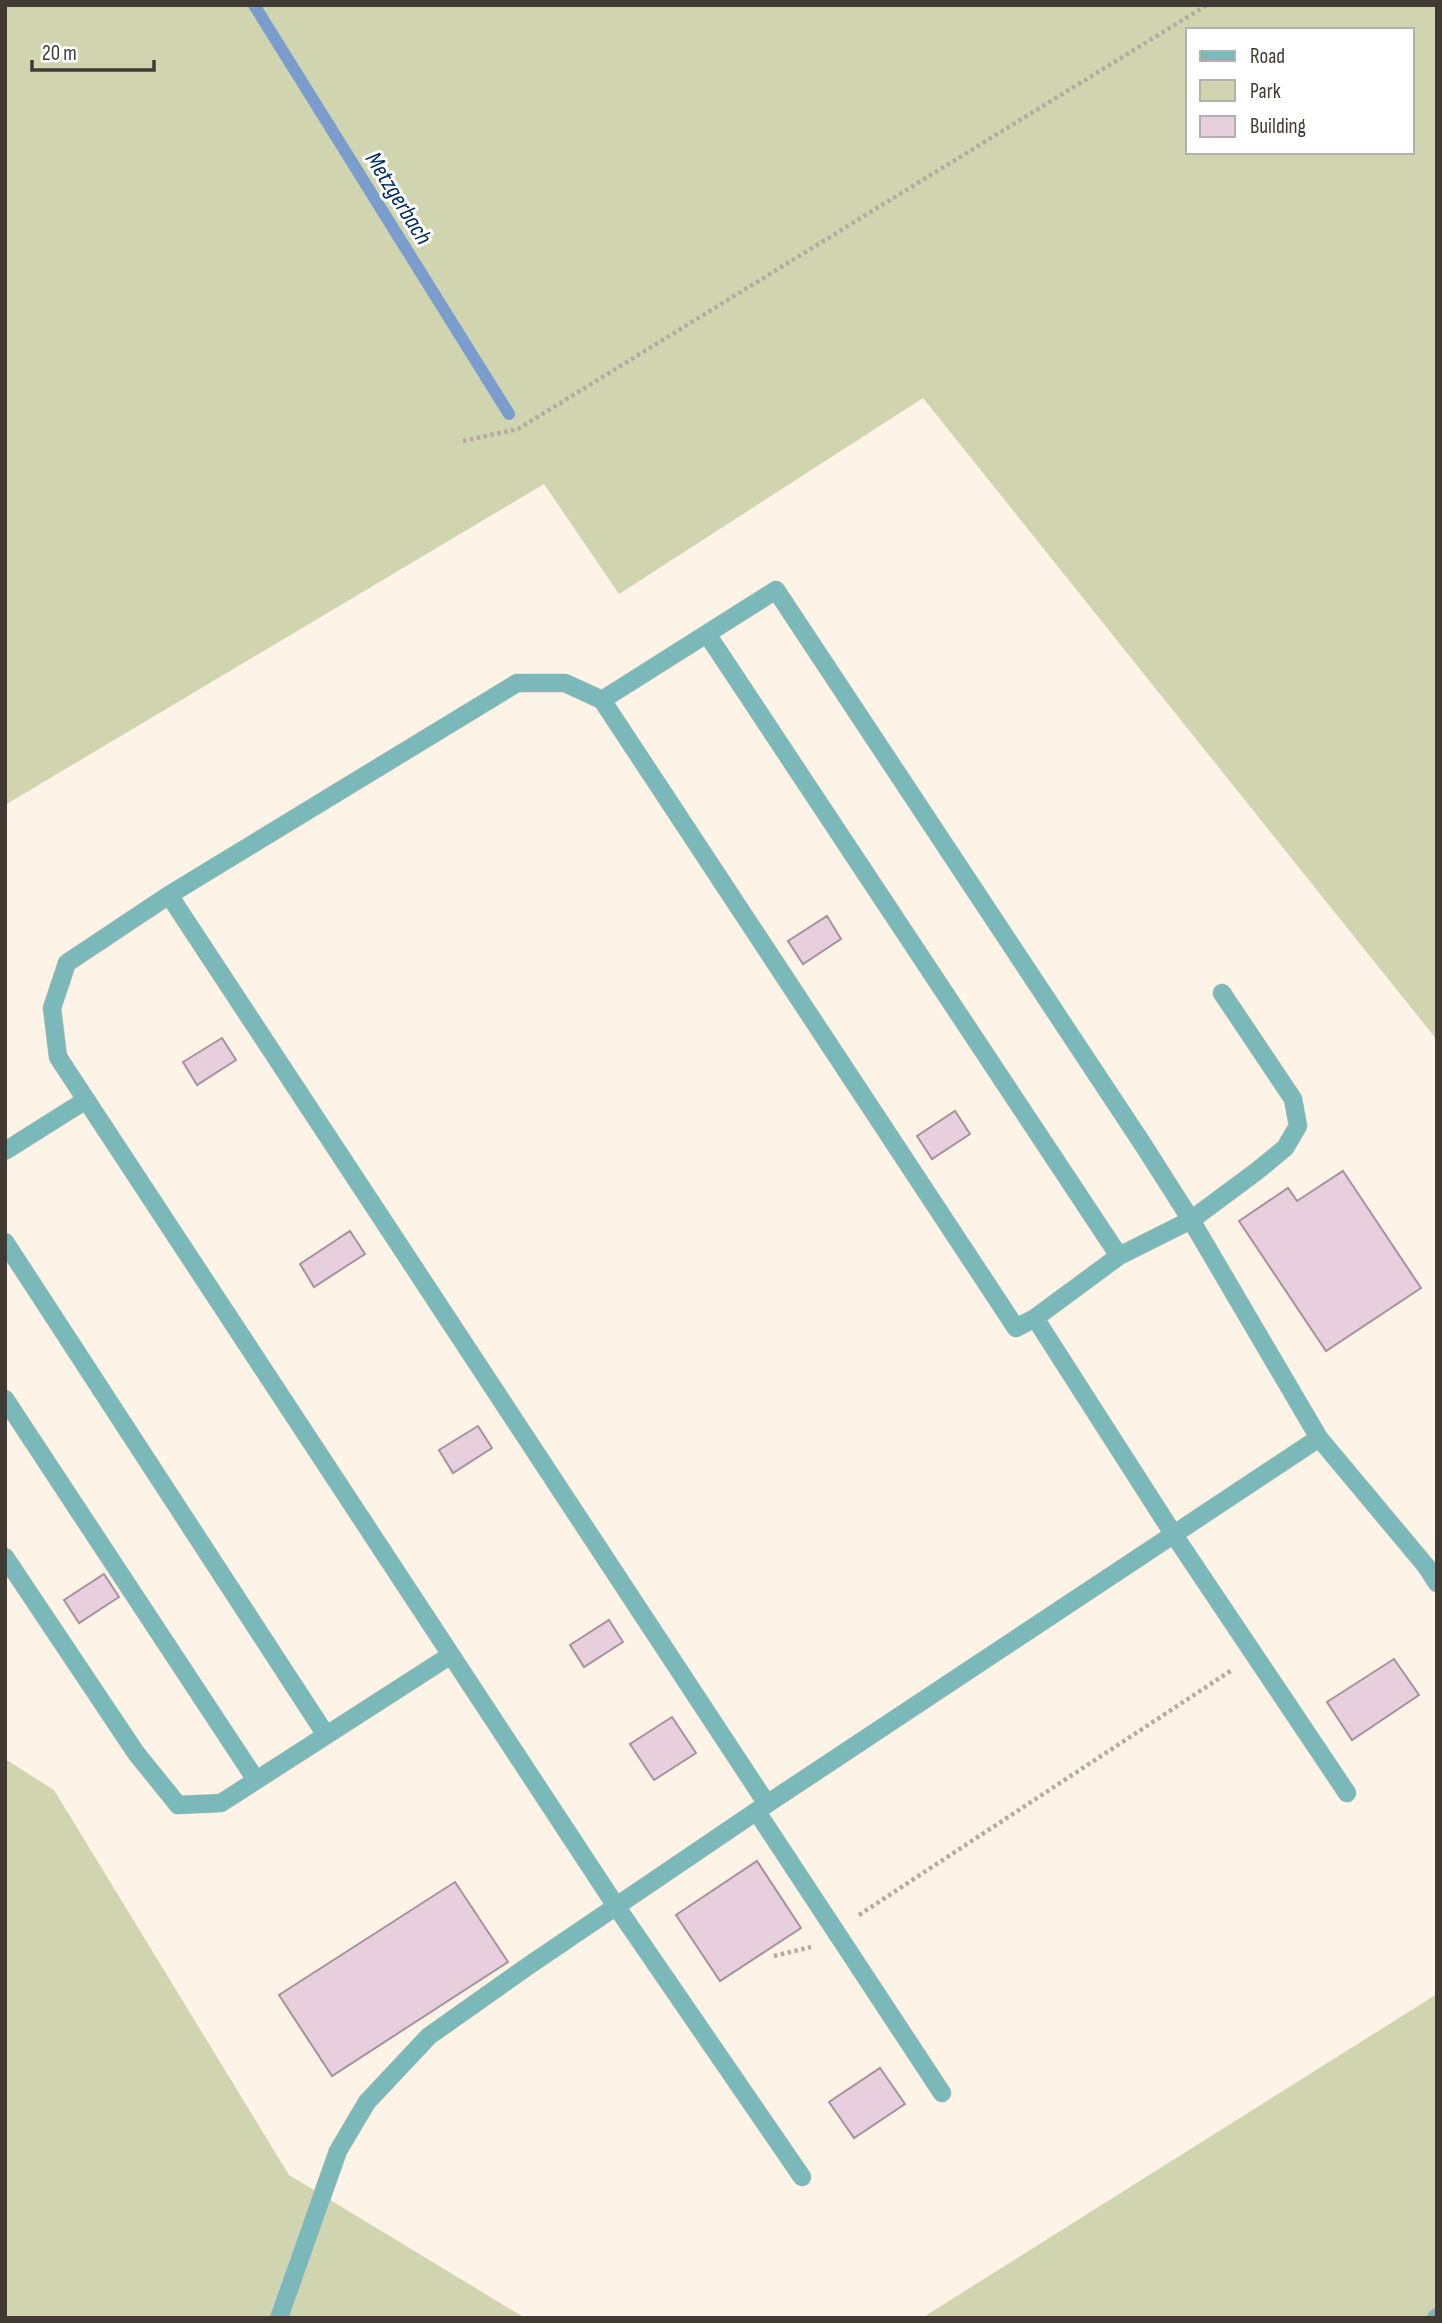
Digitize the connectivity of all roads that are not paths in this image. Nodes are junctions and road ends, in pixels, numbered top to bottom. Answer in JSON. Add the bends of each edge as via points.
{"nodes":[{"id":1,"x":707,"y":634,"type":"junction"},
{"id":2,"x":602,"y":700,"type":"junction"},
{"id":3,"x":169,"y":895,"type":"junction"},
{"id":4,"x":1222,"y":992,"type":"dead end"},
{"id":5,"x":86,"y":1100,"type":"junction"},
{"id":6,"x":5,"y":1152,"type":"edge"},
{"id":7,"x":1191,"y":1220,"type":"junction"},
{"id":8,"x":5,"y":1242,"type":"edge"},
{"id":9,"x":1119,"y":1256,"type":"junction"},
{"id":10,"x":1035,"y":1318,"type":"junction"},
{"id":11,"x":5,"y":1399,"type":"edge"},
{"id":12,"x":1320,"y":1438,"type":"junction"},
{"id":13,"x":1174,"y":1535,"type":"junction"},
{"id":14,"x":5,"y":1557,"type":"edge"},
{"id":15,"x":1437,"y":1583,"type":"edge"},
{"id":16,"x":451,"y":1655,"type":"junction"},
{"id":17,"x":326,"y":1735,"type":"junction"},
{"id":18,"x":256,"y":1780,"type":"junction"},
{"id":19,"x":1347,"y":1793,"type":"dead end"},
{"id":20,"x":762,"y":1808,"type":"junction"},
{"id":21,"x":616,"y":1906,"type":"junction"},
{"id":22,"x":943,"y":2093,"type":"dead end"},
{"id":23,"x":802,"y":2177,"type":"dead end"},
{"id":24,"x":279,"y":2318,"type":"edge"}],
"edges":[{"from":1,"to":2,"type":"lane"},
{"from":1,"to":7,"type":"lane","via":[[776,590]]},
{"from":1,"to":9,"type":"lane"},
{"from":2,"to":3,"type":"lane","via":[[565,683],[517,683]]},
{"from":2,"to":10,"type":"lane","via":[[1016,1328]]},
{"from":3,"to":5,"type":"lane","via":[[67,963],[52,1007],[58,1057]]},
{"from":3,"to":20,"type":"lane"},
{"from":4,"to":7,"type":"lane","via":[[1293,1099],[1298,1126],[1285,1148]]},
{"from":5,"to":6,"type":"lane"},
{"from":5,"to":16,"type":"lane"},
{"from":7,"to":9,"type":"lane"},
{"from":7,"to":12,"type":"lane"},
{"from":8,"to":17,"type":"lane"},
{"from":9,"to":10,"type":"lane"},
{"from":10,"to":13,"type":"lane"},
{"from":11,"to":18,"type":"lane"},
{"from":12,"to":13,"type":"lane"},
{"from":12,"to":15,"type":"lane"},
{"from":13,"to":19,"type":"lane"},
{"from":13,"to":20,"type":"lane"},
{"from":14,"to":18,"type":"lane","via":[[136,1753],[178,1805],[220,1803]]},
{"from":16,"to":17,"type":"lane"},
{"from":16,"to":21,"type":"lane"},
{"from":17,"to":18,"type":"lane"},
{"from":20,"to":21,"type":"lane"},
{"from":20,"to":22,"type":"lane","via":[[835,1930]]},
{"from":21,"to":23,"type":"lane"},
{"from":21,"to":24,"type":"lane","via":[[429,2036],[367,2102],[338,2151]]}]}
